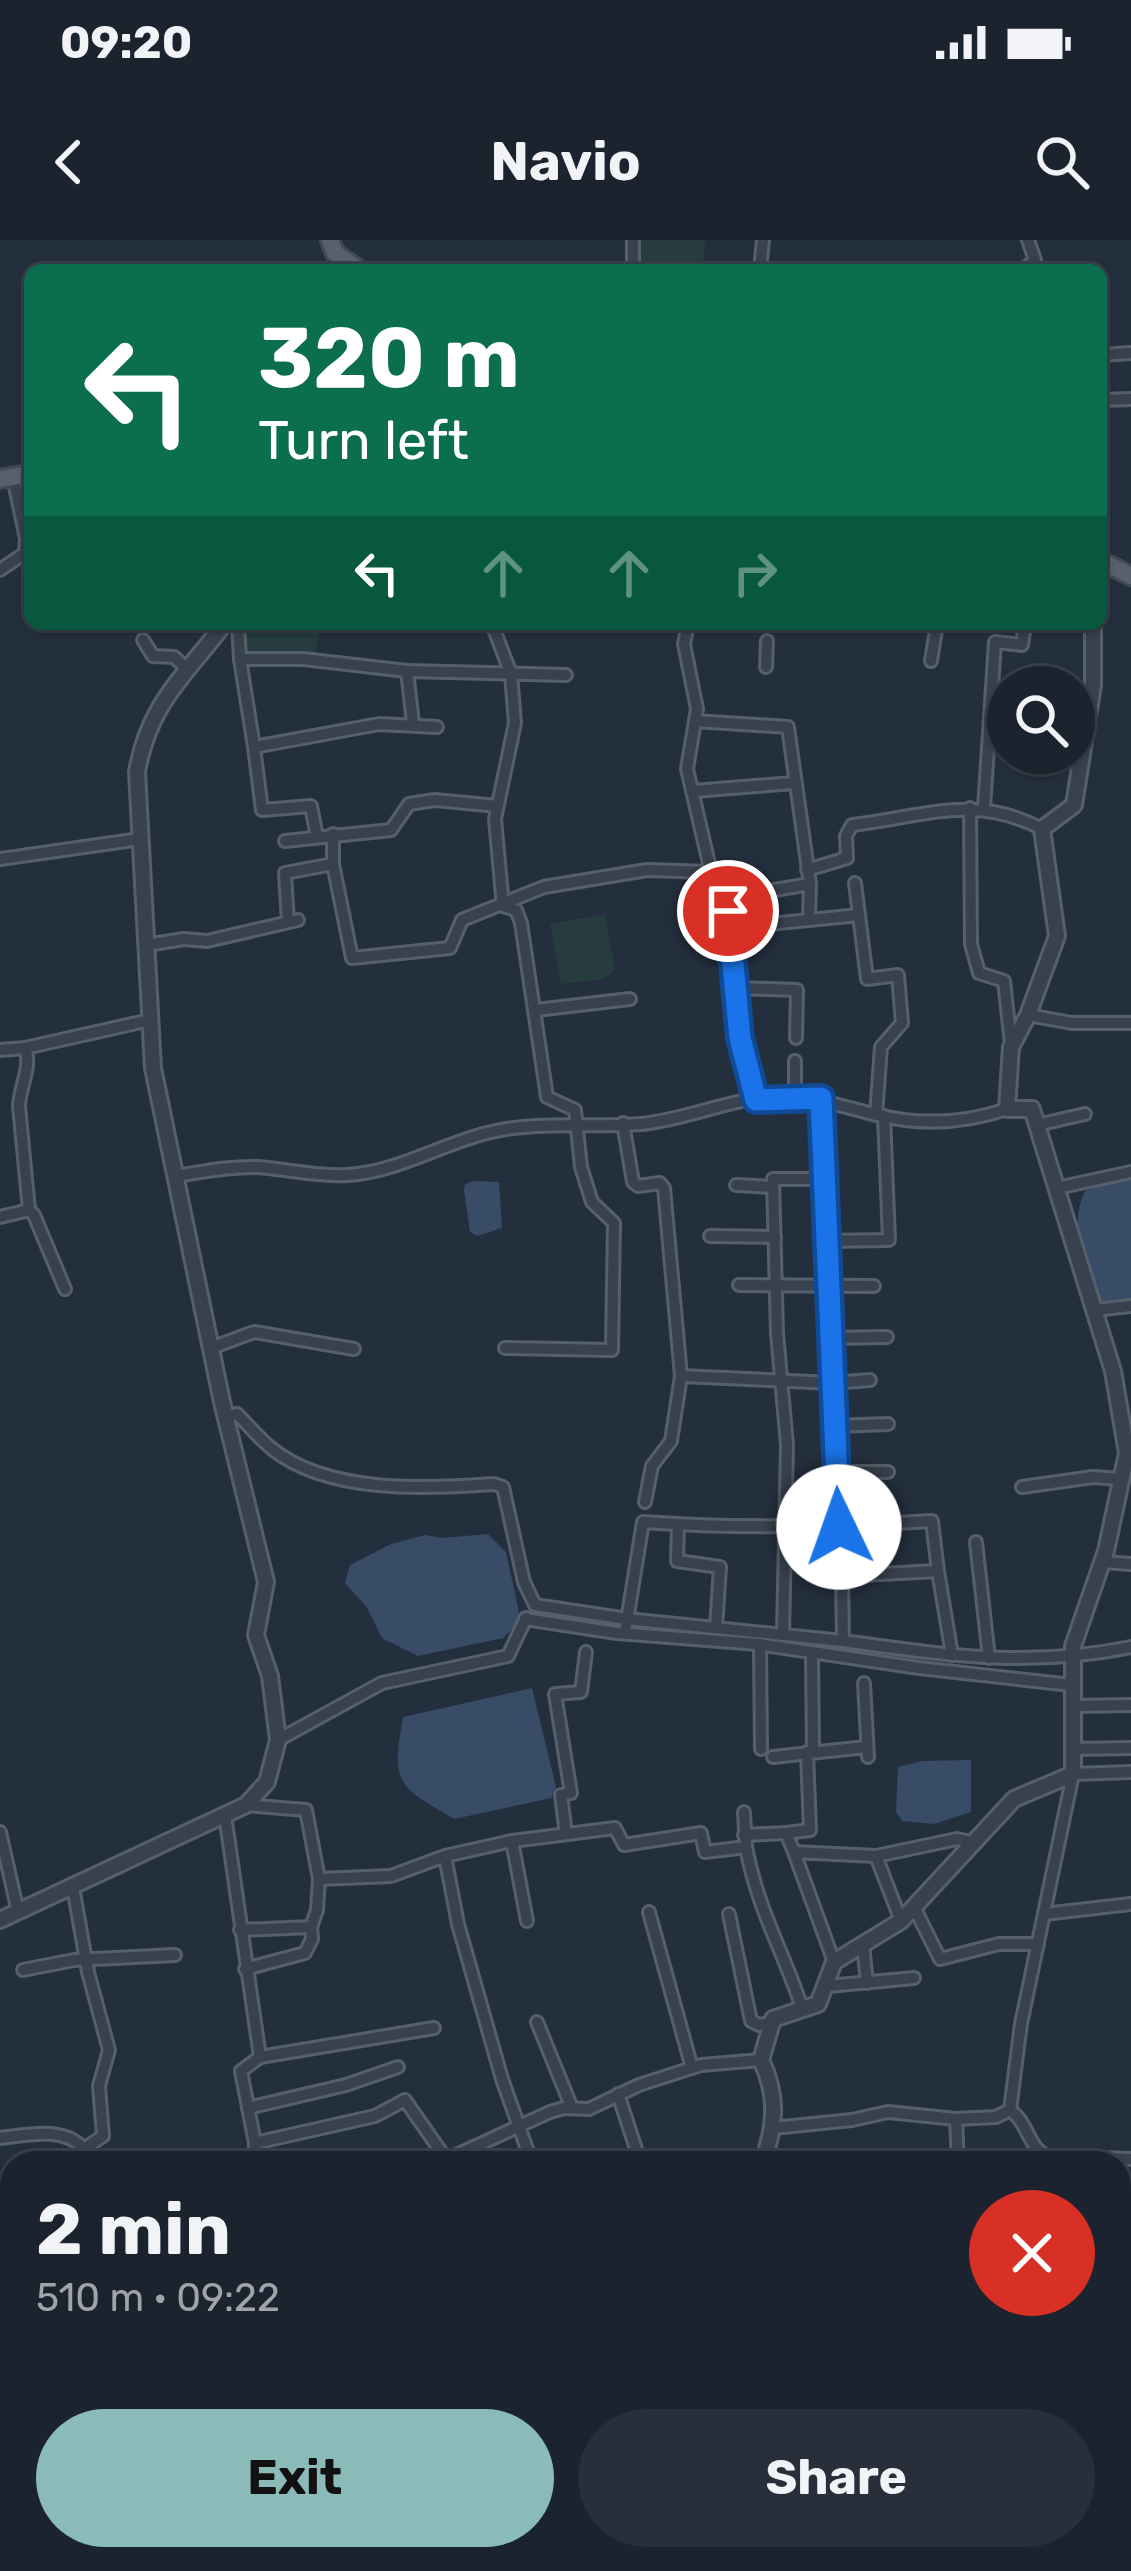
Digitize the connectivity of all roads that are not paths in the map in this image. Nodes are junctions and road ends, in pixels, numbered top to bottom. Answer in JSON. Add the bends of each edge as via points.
{"nodes":[{"id":1,"x":330,"y":240,"type":"edge"},
{"id":2,"x":351,"y":264,"type":"edge"},
{"id":3,"x":14,"y":477,"type":"edge"},
{"id":4,"x":24,"y":528,"type":"edge"},
{"id":5,"x":219,"y":630,"type":"edge"},
{"id":6,"x":238,"y":630,"type":"edge"},
{"id":7,"x":494,"y":630,"type":"edge"},
{"id":8,"x":687,"y":630,"type":"edge"},
{"id":9,"x":937,"y":630,"type":"edge"},
{"id":10,"x":1024,"y":630,"type":"edge"},
{"id":11,"x":1093,"y":630,"type":"edge"},
{"id":12,"x":143,"y":640,"type":"dead end"},
{"id":13,"x":767,"y":641,"type":"dead end"},
{"id":14,"x":240,"y":659,"type":"junction"},
{"id":15,"x":932,"y":661,"type":"dead end"},
{"id":16,"x":766,"y":667,"type":"dead end"},
{"id":17,"x":187,"y":669,"type":"junction"},
{"id":18,"x":407,"y":671,"type":"junction"},
{"id":19,"x":511,"y":674,"type":"junction"},
{"id":20,"x":566,"y":675,"type":"dead end"},
{"id":21,"x":695,"y":721,"type":"junction"},
{"id":22,"x":413,"y":723,"type":"junction"},
{"id":23,"x":437,"y":727,"type":"dead end"},
{"id":24,"x":254,"y":747,"type":"junction"},
{"id":25,"x":794,"y":783,"type":"junction"},
{"id":26,"x":693,"y":791,"type":"junction"},
{"id":27,"x":497,"y":806,"type":"junction"},
{"id":28,"x":970,"y":808,"type":"junction"},
{"id":29,"x":984,"y":808,"type":"junction"},
{"id":30,"x":1042,"y":829,"type":"junction"},
{"id":31,"x":332,"y":834,"type":"junction"},
{"id":32,"x":317,"y":837,"type":"junction"},
{"id":33,"x":140,"y":839,"type":"junction"},
{"id":34,"x":285,"y":841,"type":"dead end"},
{"id":35,"x":0,"y":859,"type":"edge"},
{"id":36,"x":333,"y":864,"type":"junction"},
{"id":37,"x":807,"y":870,"type":"junction"},
{"id":38,"x":710,"y":872,"type":"junction"},
{"id":39,"x":856,"y":883,"type":"dead end"},
{"id":40,"x":810,"y":884,"type":"junction"},
{"id":41,"x":728,"y":898,"type":"junction"},
{"id":42,"x":503,"y":906,"type":"junction"},
{"id":43,"x":859,"y":915,"type":"junction"},
{"id":44,"x":809,"y":917,"type":"junction"},
{"id":45,"x":730,"y":928,"type":"junction"},
{"id":46,"x":146,"y":945,"type":"junction"},
{"id":47,"x":736,"y":988,"type":"junction"},
{"id":48,"x":630,"y":999,"type":"dead end"},
{"id":49,"x":536,"y":1010,"type":"junction"},
{"id":50,"x":1028,"y":1015,"type":"junction"},
{"id":51,"x":151,"y":1020,"type":"junction"},
{"id":52,"x":1131,"y":1023,"type":"edge"},
{"id":53,"x":796,"y":1038,"type":"dead end"},
{"id":54,"x":1011,"y":1047,"type":"junction"},
{"id":55,"x":26,"y":1048,"type":"junction"},
{"id":56,"x":0,"y":1050,"type":"edge"},
{"id":57,"x":795,"y":1060,"type":"dead end"},
{"id":58,"x":795,"y":1098,"type":"junction"},
{"id":59,"x":821,"y":1098,"type":"junction"},
{"id":60,"x":756,"y":1100,"type":"junction"},
{"id":61,"x":1007,"y":1109,"type":"junction"},
{"id":62,"x":1085,"y":1114,"type":"dead end"},
{"id":63,"x":880,"y":1116,"type":"junction"},
{"id":64,"x":577,"y":1123,"type":"junction"},
{"id":65,"x":623,"y":1123,"type":"junction"},
{"id":66,"x":1036,"y":1125,"type":"junction"},
{"id":67,"x":1131,"y":1172,"type":"edge"},
{"id":68,"x":175,"y":1176,"type":"junction"},
{"id":69,"x":826,"y":1180,"type":"junction"},
{"id":70,"x":736,"y":1185,"type":"dead end"},
{"id":71,"x":773,"y":1187,"type":"junction"},
{"id":72,"x":1057,"y":1188,"type":"junction"},
{"id":73,"x":29,"y":1210,"type":"junction"},
{"id":74,"x":0,"y":1217,"type":"edge"},
{"id":75,"x":710,"y":1235,"type":"dead end"},
{"id":76,"x":775,"y":1237,"type":"junction"},
{"id":77,"x":826,"y":1241,"type":"junction"},
{"id":78,"x":830,"y":1283,"type":"junction"},
{"id":79,"x":776,"y":1284,"type":"junction"},
{"id":80,"x":739,"y":1286,"type":"dead end"},
{"id":81,"x":874,"y":1286,"type":"dead end"},
{"id":82,"x":65,"y":1289,"type":"dead end"},
{"id":83,"x":1131,"y":1306,"type":"edge"},
{"id":84,"x":1095,"y":1310,"type":"junction"},
{"id":85,"x":887,"y":1337,"type":"dead end"},
{"id":86,"x":832,"y":1338,"type":"junction"},
{"id":87,"x":211,"y":1348,"type":"junction"},
{"id":88,"x":354,"y":1348,"type":"dead end"},
{"id":89,"x":505,"y":1348,"type":"dead end"},
{"id":90,"x":681,"y":1376,"type":"junction"},
{"id":91,"x":870,"y":1380,"type":"dead end"},
{"id":92,"x":782,"y":1382,"type":"junction"},
{"id":93,"x":833,"y":1383,"type":"junction"},
{"id":94,"x":225,"y":1417,"type":"junction"},
{"id":95,"x":888,"y":1424,"type":"dead end"},
{"id":96,"x":834,"y":1426,"type":"junction"},
{"id":97,"x":836,"y":1472,"type":"junction"},
{"id":98,"x":888,"y":1472,"type":"dead end"},
{"id":99,"x":1121,"y":1479,"type":"junction"},
{"id":100,"x":1022,"y":1487,"type":"dead end"},
{"id":101,"x":645,"y":1502,"type":"dead end"},
{"id":102,"x":678,"y":1525,"type":"junction"},
{"id":103,"x":784,"y":1526,"type":"junction"},
{"id":104,"x":839,"y":1527,"type":"junction"},
{"id":105,"x":976,"y":1542,"type":"dead end"},
{"id":106,"x":1103,"y":1562,"type":"junction"},
{"id":107,"x":1131,"y":1564,"type":"edge"},
{"id":108,"x":938,"y":1571,"type":"junction"},
{"id":109,"x":842,"y":1576,"type":"junction"},
{"id":110,"x":535,"y":1605,"type":"junction"},
{"id":111,"x":525,"y":1619,"type":"junction"},
{"id":112,"x":627,"y":1619,"type":"junction"},
{"id":113,"x":716,"y":1628,"type":"junction"},
{"id":114,"x":625,"y":1634,"type":"junction"},
{"id":115,"x":783,"y":1635,"type":"junction"},
{"id":116,"x":843,"y":1640,"type":"junction"},
{"id":117,"x":760,"y":1644,"type":"junction"},
{"id":118,"x":1131,"y":1647,"type":"edge"},
{"id":119,"x":586,"y":1652,"type":"dead end"},
{"id":120,"x":812,"y":1653,"type":"junction"},
{"id":121,"x":952,"y":1655,"type":"junction"},
{"id":122,"x":989,"y":1658,"type":"junction"},
{"id":123,"x":1071,"y":1659,"type":"junction"},
{"id":124,"x":864,"y":1683,"type":"dead end"},
{"id":125,"x":1071,"y":1684,"type":"junction"},
{"id":126,"x":1131,"y":1705,"type":"edge"},
{"id":127,"x":1072,"y":1706,"type":"junction"},
{"id":128,"x":278,"y":1740,"type":"junction"},
{"id":129,"x":1131,"y":1748,"type":"edge"},
{"id":130,"x":760,"y":1749,"type":"dead end"},
{"id":131,"x":1073,"y":1749,"type":"junction"},
{"id":132,"x":810,"y":1752,"type":"junction"},
{"id":133,"x":773,"y":1757,"type":"dead end"},
{"id":134,"x":1131,"y":1772,"type":"edge"},
{"id":135,"x":1073,"y":1774,"type":"junction"},
{"id":136,"x":245,"y":1805,"type":"junction"},
{"id":137,"x":744,"y":1812,"type":"dead end"},
{"id":138,"x":225,"y":1815,"type":"junction"},
{"id":139,"x":0,"y":1832,"type":"edge"},
{"id":140,"x":786,"y":1833,"type":"junction"},
{"id":141,"x":566,"y":1834,"type":"junction"},
{"id":142,"x":512,"y":1841,"type":"junction"},
{"id":143,"x":745,"y":1841,"type":"junction"},
{"id":144,"x":971,"y":1842,"type":"junction"},
{"id":145,"x":794,"y":1852,"type":"junction"},
{"id":146,"x":445,"y":1856,"type":"junction"},
{"id":147,"x":876,"y":1856,"type":"junction"},
{"id":148,"x":3,"y":1863,"type":"edge"},
{"id":149,"x":319,"y":1880,"type":"junction"},
{"id":150,"x":74,"y":1887,"type":"junction"},
{"id":151,"x":1131,"y":1904,"type":"edge"},
{"id":152,"x":914,"y":1907,"type":"junction"},
{"id":153,"x":18,"y":1912,"type":"junction"},
{"id":154,"x":649,"y":1912,"type":"dead end"},
{"id":155,"x":729,"y":1914,"type":"dead end"},
{"id":156,"x":1044,"y":1915,"type":"junction"},
{"id":157,"x":0,"y":1920,"type":"edge"},
{"id":158,"x":527,"y":1921,"type":"dead end"},
{"id":159,"x":901,"y":1921,"type":"junction"},
{"id":160,"x":311,"y":1927,"type":"junction"},
{"id":161,"x":240,"y":1930,"type":"junction"},
{"id":162,"x":863,"y":1944,"type":"junction"},
{"id":163,"x":1038,"y":1944,"type":"junction"},
{"id":164,"x":175,"y":1955,"type":"dead end"},
{"id":165,"x":87,"y":1962,"type":"junction"},
{"id":166,"x":834,"y":1962,"type":"junction"},
{"id":167,"x":245,"y":1969,"type":"junction"},
{"id":168,"x":22,"y":1970,"type":"dead end"},
{"id":169,"x":914,"y":1978,"type":"dead end"},
{"id":170,"x":867,"y":1983,"type":"junction"},
{"id":171,"x":828,"y":1986,"type":"junction"},
{"id":172,"x":802,"y":2008,"type":"junction"},
{"id":173,"x":537,"y":2022,"type":"dead end"},
{"id":174,"x":771,"y":2023,"type":"junction"},
{"id":175,"x":434,"y":2028,"type":"dead end"},
{"id":176,"x":260,"y":2057,"type":"junction"},
{"id":177,"x":761,"y":2060,"type":"junction"},
{"id":178,"x":398,"y":2067,"type":"dead end"},
{"id":179,"x":692,"y":2068,"type":"junction"},
{"id":180,"x":619,"y":2094,"type":"junction"},
{"id":181,"x":248,"y":2108,"type":"junction"},
{"id":182,"x":572,"y":2108,"type":"junction"},
{"id":183,"x":1010,"y":2110,"type":"junction"},
{"id":184,"x":956,"y":2119,"type":"junction"},
{"id":185,"x":521,"y":2127,"type":"junction"},
{"id":186,"x":773,"y":2128,"type":"junction"},
{"id":187,"x":0,"y":2138,"type":"edge"},
{"id":188,"x":255,"y":2143,"type":"junction"},
{"id":189,"x":83,"y":2148,"type":"junction"},
{"id":190,"x":80,"y":2151,"type":"edge"},
{"id":191,"x":255,"y":2151,"type":"edge"},
{"id":192,"x":438,"y":2151,"type":"edge"},
{"id":193,"x":469,"y":2151,"type":"edge"},
{"id":194,"x":528,"y":2151,"type":"edge"},
{"id":195,"x":635,"y":2151,"type":"edge"},
{"id":196,"x":766,"y":2151,"type":"edge"},
{"id":197,"x":957,"y":2151,"type":"edge"},
{"id":198,"x":1036,"y":2151,"type":"edge"}],
"edges":[{"from":1,"to":2,"type":"main road"},
{"from":3,"to":4,"type":"street"},
{"from":5,"to":17,"type":"street"},
{"from":6,"to":14,"type":"street"},
{"from":7,"to":19,"type":"street"},
{"from":8,"to":21,"type":"street"},
{"from":9,"to":15,"type":"street"},
{"from":10,"to":29,"type":"street","via":[[1022,645],[995,641]]},
{"from":11,"to":30,"type":"street","via":[[1074,805]]},
{"from":12,"to":17,"type":"street","via":[[153,656],[175,657]]},
{"from":13,"to":16,"type":"street"},
{"from":14,"to":18,"type":"street"},
{"from":14,"to":24,"type":"street"},
{"from":17,"to":33,"type":"street","via":[[143,736]]},
{"from":18,"to":19,"type":"street"},
{"from":18,"to":22,"type":"street"},
{"from":19,"to":20,"type":"street"},
{"from":19,"to":27,"type":"street","via":[[515,723]]},
{"from":21,"to":25,"type":"street","via":[[788,727]]},
{"from":21,"to":26,"type":"street","via":[[687,769]]},
{"from":22,"to":23,"type":"street"},
{"from":22,"to":24,"type":"street"},
{"from":24,"to":32,"type":"street","via":[[262,810],[311,806]]},
{"from":25,"to":26,"type":"street"},
{"from":25,"to":37,"type":"street"},
{"from":26,"to":38,"type":"street"},
{"from":27,"to":31,"type":"street","via":[[410,804],[391,830]]},
{"from":27,"to":42,"type":"street"},
{"from":28,"to":29,"type":"street"},
{"from":28,"to":37,"type":"street","via":[[852,825],[847,858]]},
{"from":28,"to":54,"type":"street","via":[[971,944],[979,973],[1004,980]]},
{"from":29,"to":30,"type":"street"},
{"from":30,"to":50,"type":"street","via":[[1057,936]]},
{"from":31,"to":32,"type":"street"},
{"from":31,"to":36,"type":"street"},
{"from":32,"to":34,"type":"street"},
{"from":33,"to":35,"type":"street"},
{"from":33,"to":46,"type":"street"},
{"from":36,"to":42,"type":"street","via":[[352,958],[450,948],[462,920]]},
{"from":36,"to":46,"type":"street","via":[[284,873],[293,921]]},
{"from":37,"to":40,"type":"street"},
{"from":38,"to":41,"type":"street"},
{"from":38,"to":42,"type":"street","via":[[627,872],[544,887]]},
{"from":39,"to":43,"type":"street"},
{"from":40,"to":41,"type":"street"},
{"from":40,"to":44,"type":"street"},
{"from":41,"to":45,"type":"street"},
{"from":42,"to":49,"type":"street","via":[[516,910],[521,923]]},
{"from":43,"to":44,"type":"street"},
{"from":43,"to":63,"type":"street","via":[[867,979],[898,975],[902,1023],[881,1047]]},
{"from":44,"to":45,"type":"street"},
{"from":45,"to":47,"type":"street"},
{"from":46,"to":51,"type":"street"},
{"from":47,"to":53,"type":"street","via":[[796,990]]},
{"from":47,"to":60,"type":"street"},
{"from":48,"to":49,"type":"street"},
{"from":49,"to":64,"type":"street","via":[[547,1097],[572,1106]]},
{"from":50,"to":52,"type":"street"},
{"from":50,"to":54,"type":"street"},
{"from":51,"to":55,"type":"street"},
{"from":51,"to":68,"type":"street"},
{"from":54,"to":61,"type":"street"},
{"from":55,"to":56,"type":"street"},
{"from":55,"to":73,"type":"street","via":[[19,1106]]},
{"from":57,"to":58,"type":"street"},
{"from":58,"to":59,"type":"street"},
{"from":58,"to":60,"type":"street"},
{"from":59,"to":63,"type":"street"},
{"from":59,"to":69,"type":"street"},
{"from":60,"to":65,"type":"street"},
{"from":61,"to":63,"type":"street","via":[[967,1122]]},
{"from":61,"to":66,"type":"street","via":[[1031,1109]]},
{"from":62,"to":66,"type":"street"},
{"from":63,"to":77,"type":"street","via":[[890,1240]]},
{"from":64,"to":65,"type":"street"},
{"from":64,"to":68,"type":"street","via":[[490,1132],[350,1175],[256,1167]]},
{"from":64,"to":89,"type":"street","via":[[592,1202],[614,1223],[612,1350]]},
{"from":65,"to":90,"type":"street","via":[[632,1182],[664,1187]]},
{"from":66,"to":72,"type":"street"},
{"from":67,"to":72,"type":"street"},
{"from":68,"to":87,"type":"street"},
{"from":69,"to":71,"type":"street","via":[[773,1179]]},
{"from":69,"to":77,"type":"street"},
{"from":70,"to":71,"type":"street"},
{"from":71,"to":76,"type":"street"},
{"from":72,"to":84,"type":"street"},
{"from":73,"to":74,"type":"street"},
{"from":73,"to":82,"type":"street"},
{"from":75,"to":76,"type":"street"},
{"from":76,"to":79,"type":"street"},
{"from":77,"to":78,"type":"street"},
{"from":78,"to":79,"type":"street"},
{"from":78,"to":81,"type":"street"},
{"from":78,"to":86,"type":"street"},
{"from":79,"to":80,"type":"street"},
{"from":79,"to":92,"type":"street"},
{"from":83,"to":84,"type":"street"},
{"from":84,"to":99,"type":"street","via":[[1114,1371],[1126,1454]]},
{"from":85,"to":86,"type":"street"},
{"from":86,"to":93,"type":"street"},
{"from":87,"to":88,"type":"street","via":[[254,1332]]},
{"from":87,"to":94,"type":"street"},
{"from":90,"to":92,"type":"street"},
{"from":90,"to":101,"type":"street","via":[[671,1441],[652,1466]]},
{"from":91,"to":93,"type":"street"},
{"from":92,"to":93,"type":"street"},
{"from":92,"to":103,"type":"street"},
{"from":93,"to":96,"type":"street"},
{"from":94,"to":110,"type":"street","via":[[237,1414],[274,1451],[345,1480],[502,1487]]},
{"from":94,"to":128,"type":"street","via":[[266,1582],[256,1635]]},
{"from":95,"to":96,"type":"street"},
{"from":96,"to":97,"type":"street"},
{"from":97,"to":98,"type":"street"},
{"from":97,"to":104,"type":"street"},
{"from":99,"to":100,"type":"street"},
{"from":99,"to":106,"type":"street"},
{"from":102,"to":103,"type":"street"},
{"from":102,"to":112,"type":"street","via":[[643,1522]]},
{"from":102,"to":113,"type":"street","via":[[677,1561],[719,1568]]},
{"from":103,"to":104,"type":"street"},
{"from":103,"to":115,"type":"street"},
{"from":104,"to":108,"type":"street","via":[[932,1521]]},
{"from":104,"to":109,"type":"street"},
{"from":105,"to":122,"type":"street"},
{"from":106,"to":107,"type":"street"},
{"from":106,"to":123,"type":"street"},
{"from":108,"to":109,"type":"street"},
{"from":108,"to":121,"type":"street"},
{"from":109,"to":116,"type":"street"},
{"from":110,"to":111,"type":"street"},
{"from":110,"to":112,"type":"street"},
{"from":111,"to":114,"type":"street"},
{"from":111,"to":128,"type":"street","via":[[508,1656],[382,1683]]},
{"from":112,"to":113,"type":"street"},
{"from":112,"to":114,"type":"street"},
{"from":113,"to":115,"type":"street"},
{"from":114,"to":117,"type":"street"},
{"from":115,"to":116,"type":"street"},
{"from":116,"to":121,"type":"street"},
{"from":117,"to":120,"type":"street"},
{"from":117,"to":130,"type":"street"},
{"from":118,"to":123,"type":"street"},
{"from":119,"to":141,"type":"street","via":[[581,1692],[555,1694],[572,1793],[561,1796]]},
{"from":120,"to":125,"type":"street"},
{"from":120,"to":132,"type":"street"},
{"from":121,"to":122,"type":"street"},
{"from":122,"to":123,"type":"street"},
{"from":123,"to":125,"type":"street"},
{"from":124,"to":132,"type":"street","via":[[867,1752]]},
{"from":125,"to":127,"type":"street"},
{"from":126,"to":127,"type":"street"},
{"from":127,"to":131,"type":"street"},
{"from":128,"to":136,"type":"street","via":[[267,1782]]},
{"from":129,"to":131,"type":"street"},
{"from":131,"to":135,"type":"street"},
{"from":132,"to":133,"type":"street"},
{"from":132,"to":140,"type":"street","via":[[810,1830]]},
{"from":134,"to":135,"type":"street"},
{"from":135,"to":144,"type":"street","via":[[1014,1799]]},
{"from":135,"to":156,"type":"street"},
{"from":136,"to":138,"type":"street"},
{"from":136,"to":149,"type":"street","via":[[306,1810]]},
{"from":137,"to":143,"type":"street"},
{"from":138,"to":150,"type":"street"},
{"from":138,"to":161,"type":"street"},
{"from":139,"to":148,"type":"street"},
{"from":140,"to":143,"type":"street"},
{"from":140,"to":145,"type":"street"},
{"from":141,"to":142,"type":"street"},
{"from":141,"to":143,"type":"street","via":[[615,1828],[624,1845],[701,1833],[707,1854]]},
{"from":142,"to":146,"type":"street"},
{"from":142,"to":158,"type":"street"},
{"from":143,"to":172,"type":"street","via":[[762,1914]]},
{"from":144,"to":147,"type":"street"},
{"from":144,"to":152,"type":"street"},
{"from":145,"to":147,"type":"street"},
{"from":145,"to":166,"type":"street"},
{"from":146,"to":149,"type":"street","via":[[391,1876]]},
{"from":146,"to":185,"type":"street"},
{"from":147,"to":159,"type":"street"},
{"from":148,"to":153,"type":"street"},
{"from":149,"to":160,"type":"street"},
{"from":150,"to":153,"type":"street"},
{"from":150,"to":165,"type":"street"},
{"from":151,"to":156,"type":"street"},
{"from":152,"to":159,"type":"street"},
{"from":152,"to":163,"type":"street","via":[[940,1959]]},
{"from":153,"to":157,"type":"street"},
{"from":154,"to":179,"type":"street"},
{"from":155,"to":174,"type":"street","via":[[751,2021]]},
{"from":156,"to":163,"type":"street"},
{"from":159,"to":162,"type":"street"},
{"from":160,"to":161,"type":"street"},
{"from":160,"to":167,"type":"street","via":[[305,1953]]},
{"from":161,"to":167,"type":"street"},
{"from":162,"to":166,"type":"street"},
{"from":162,"to":170,"type":"street"},
{"from":163,"to":183,"type":"street"},
{"from":164,"to":165,"type":"street"},
{"from":165,"to":168,"type":"street"},
{"from":165,"to":189,"type":"street","via":[[109,2050],[99,2086],[103,2136]]},
{"from":166,"to":171,"type":"street"},
{"from":167,"to":176,"type":"street"},
{"from":169,"to":170,"type":"street"},
{"from":170,"to":171,"type":"street"},
{"from":171,"to":172,"type":"street","via":[[818,2004]]},
{"from":172,"to":174,"type":"street"},
{"from":173,"to":182,"type":"street"},
{"from":174,"to":177,"type":"street"},
{"from":175,"to":176,"type":"street"},
{"from":176,"to":181,"type":"street","via":[[242,2071]]},
{"from":177,"to":179,"type":"street"},
{"from":177,"to":186,"type":"street","via":[[771,2081]]},
{"from":178,"to":181,"type":"street"},
{"from":179,"to":180,"type":"street"},
{"from":180,"to":182,"type":"street"},
{"from":180,"to":195,"type":"street"},
{"from":181,"to":188,"type":"street"},
{"from":182,"to":185,"type":"street"},
{"from":183,"to":184,"type":"street"},
{"from":183,"to":198,"type":"street"},
{"from":184,"to":186,"type":"street","via":[[888,2112]]},
{"from":184,"to":197,"type":"street"},
{"from":185,"to":193,"type":"street"},
{"from":185,"to":194,"type":"street"},
{"from":186,"to":196,"type":"street"},
{"from":187,"to":189,"type":"street","via":[[64,2135]]},
{"from":188,"to":191,"type":"street"},
{"from":188,"to":192,"type":"street","via":[[375,2116],[405,2100]]},
{"from":189,"to":190,"type":"street"}]}
